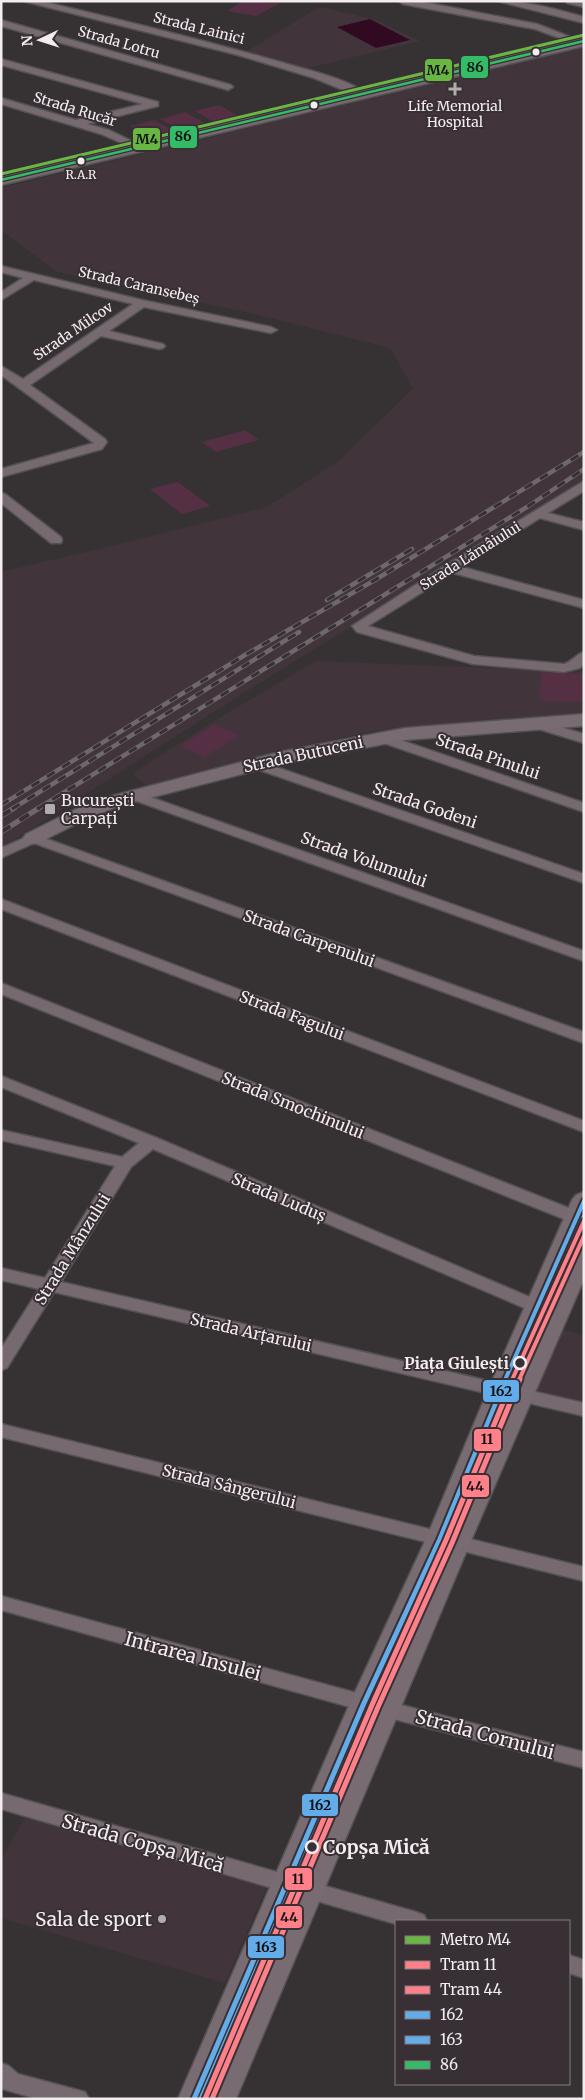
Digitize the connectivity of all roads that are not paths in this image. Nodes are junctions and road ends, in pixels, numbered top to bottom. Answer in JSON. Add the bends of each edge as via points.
{"nodes":[{"id":1,"x":27,"y":1,"type":"edge"},
{"id":2,"x":403,"y":1,"type":"edge"},
{"id":3,"x":500,"y":1,"type":"edge"},
{"id":4,"x":570,"y":1,"type":"edge"},
{"id":5,"x":584,"y":4,"type":"edge"},
{"id":6,"x":584,"y":20,"type":"edge"},
{"id":7,"x":1,"y":23,"type":"edge"},
{"id":8,"x":581,"y":41,"type":"edge"},
{"id":9,"x":1,"y":62,"type":"edge"},
{"id":10,"x":228,"y":87,"type":"dead end"},
{"id":11,"x":361,"y":94,"type":"junction"},
{"id":12,"x":1,"y":101,"type":"edge"},
{"id":13,"x":77,"y":123,"type":"junction"},
{"id":14,"x":138,"y":147,"type":"junction"},
{"id":15,"x":1,"y":180,"type":"edge"},
{"id":16,"x":1,"y":269,"type":"edge"},
{"id":17,"x":33,"y":276,"type":"junction"},
{"id":18,"x":1,"y":297,"type":"edge"},
{"id":19,"x":142,"y":302,"type":"junction"},
{"id":20,"x":270,"y":330,"type":"dead end"},
{"id":21,"x":100,"y":332,"type":"junction"},
{"id":22,"x":159,"y":346,"type":"dead end"},
{"id":23,"x":1,"y":369,"type":"edge"},
{"id":24,"x":22,"y":384,"type":"junction"},
{"id":25,"x":1,"y":473,"type":"edge"},
{"id":26,"x":584,"y":485,"type":"edge"},
{"id":27,"x":1,"y":497,"type":"edge"},
{"id":28,"x":538,"y":514,"type":"junction"},
{"id":29,"x":584,"y":526,"type":"edge"},
{"id":30,"x":56,"y":540,"type":"dead end"},
{"id":31,"x":451,"y":568,"type":"junction"},
{"id":32,"x":584,"y":604,"type":"edge"},
{"id":33,"x":584,"y":656,"type":"edge"},
{"id":34,"x":584,"y":720,"type":"edge"},
{"id":35,"x":534,"y":723,"type":"junction"},
{"id":36,"x":380,"y":738,"type":"junction"},
{"id":37,"x":584,"y":739,"type":"edge"},
{"id":38,"x":256,"y":764,"type":"junction"},
{"id":39,"x":133,"y":795,"type":"junction"},
{"id":40,"x":584,"y":808,"type":"edge"},
{"id":41,"x":34,"y":838,"type":"junction"},
{"id":42,"x":1,"y":854,"type":"edge"},
{"id":43,"x":584,"y":879,"type":"edge"},
{"id":44,"x":1,"y":904,"type":"edge"},
{"id":45,"x":584,"y":956,"type":"edge"},
{"id":46,"x":1,"y":988,"type":"edge"},
{"id":47,"x":584,"y":1038,"type":"edge"},
{"id":48,"x":1,"y":1081,"type":"edge"},
{"id":49,"x":584,"y":1127,"type":"edge"},
{"id":50,"x":1,"y":1135,"type":"edge"},
{"id":51,"x":151,"y":1142,"type":"junction"},
{"id":52,"x":126,"y":1163,"type":"junction"},
{"id":53,"x":581,"y":1213,"type":"edge"},
{"id":54,"x":576,"y":1260,"type":"edge"},
{"id":55,"x":1,"y":1274,"type":"edge"},
{"id":56,"x":49,"y":1285,"type":"junction"},
{"id":57,"x":546,"y":1311,"type":"junction"},
{"id":58,"x":1,"y":1364,"type":"edge"},
{"id":59,"x":511,"y":1393,"type":"junction"},
{"id":60,"x":584,"y":1410,"type":"edge"},
{"id":61,"x":1,"y":1430,"type":"edge"},
{"id":62,"x":448,"y":1541,"type":"junction"},
{"id":63,"x":584,"y":1574,"type":"edge"},
{"id":64,"x":1,"y":1603,"type":"edge"},
{"id":65,"x":375,"y":1706,"type":"junction"},
{"id":66,"x":584,"y":1760,"type":"edge"},
{"id":67,"x":1,"y":1801,"type":"edge"},
{"id":68,"x":297,"y":1888,"type":"junction"},
{"id":69,"x":412,"y":1920,"type":"edge"},
{"id":70,"x":570,"y":1964,"type":"edge"},
{"id":71,"x":584,"y":1968,"type":"edge"},
{"id":72,"x":1,"y":2074,"type":"edge"},
{"id":73,"x":213,"y":2096,"type":"edge"},
{"id":74,"x":77,"y":2099,"type":"edge"}],
"edges":[{"from":1,"to":11,"type":"street","name":"Strada Lainici","via":[[239,52],[310,73]]},
{"from":2,"to":8,"type":"street","via":[[538,27]]},
{"from":3,"to":6,"type":"street"},
{"from":4,"to":5,"type":"street"},
{"from":7,"to":10,"type":"street","name":"Strada Lotru"},
{"from":8,"to":11,"type":"main road"},
{"from":9,"to":13,"type":"street","via":[[156,104]]},
{"from":11,"to":14,"type":"main road"},
{"from":12,"to":13,"type":"street","name":"Strada Rucăr"},
{"from":13,"to":14,"type":"street","name":"Strada Rucăr"},
{"from":14,"to":15,"type":"main road"},
{"from":16,"to":17,"type":"street","name":"Strada Caransebeș"},
{"from":17,"to":18,"type":"street"},
{"from":17,"to":19,"type":"street","name":"Strada Caransebeș"},
{"from":19,"to":20,"type":"street","name":"Strada Caransebeș"},
{"from":19,"to":21,"type":"street","name":"Strada Milcov"},
{"from":21,"to":22,"type":"street"},
{"from":21,"to":24,"type":"street","name":"Strada Milcov"},
{"from":23,"to":24,"type":"street"},
{"from":24,"to":25,"type":"street","via":[[101,444]]},
{"from":26,"to":28,"type":"street","name":"Strada Lămâiului"},
{"from":27,"to":30,"type":"street"},
{"from":28,"to":29,"type":"street"},
{"from":28,"to":31,"type":"street","name":"Strada Lămâiului"},
{"from":31,"to":32,"type":"street"},
{"from":31,"to":33,"type":"street","name":"Strada Lămâiului","via":[[359,628],[473,660],[570,667]]},
{"from":34,"to":35,"type":"main road","name":"Strada Butuceni"},
{"from":35,"to":36,"type":"main road","name":"Strada Butuceni"},
{"from":35,"to":37,"type":"street"},
{"from":36,"to":38,"type":"main road","name":"Strada Butuceni"},
{"from":36,"to":40,"type":"street","name":"Strada Pinului"},
{"from":38,"to":39,"type":"main road","name":"Strada Butuceni"},
{"from":38,"to":43,"type":"street","name":"Strada Godeni"},
{"from":39,"to":41,"type":"main road","name":"Strada Butuceni","via":[[94,808]]},
{"from":39,"to":45,"type":"street","name":"Strada Volumului"},
{"from":41,"to":42,"type":"street"},
{"from":41,"to":47,"type":"street","name":"Strada Carpenului"},
{"from":44,"to":49,"type":"street","name":"Strada Fagului"},
{"from":46,"to":53,"type":"street","name":"Strada Smochinului"},
{"from":48,"to":51,"type":"street","name":"Strada Luduș"},
{"from":50,"to":52,"type":"street"},
{"from":51,"to":52,"type":"street","name":"Strada Mânzului"},
{"from":51,"to":57,"type":"street","name":"Strada Luduș"},
{"from":52,"to":56,"type":"street","name":"Strada Mânzului"},
{"from":53,"to":54,"type":"main road"},
{"from":54,"to":57,"type":"main road"},
{"from":55,"to":56,"type":"street","name":"Strada Arțarului"},
{"from":56,"to":58,"type":"street","name":"Strada Mânzului"},
{"from":56,"to":59,"type":"street","name":"Strada Arțarului"},
{"from":57,"to":59,"type":"main road"},
{"from":59,"to":60,"type":"street","name":"Strada Arțarului"},
{"from":59,"to":62,"type":"main road"},
{"from":61,"to":62,"type":"street","name":"Strada Sângerului"},
{"from":62,"to":63,"type":"street","name":"Strada Sângerului"},
{"from":62,"to":65,"type":"main road"},
{"from":64,"to":65,"type":"street","name":"Intrarea Insulei"},
{"from":65,"to":66,"type":"street","name":"Strada Cornului"},
{"from":65,"to":68,"type":"main road"},
{"from":67,"to":68,"type":"street","name":"Strada Copșa Mică"},
{"from":68,"to":69,"type":"street"},
{"from":68,"to":73,"type":"main road"},
{"from":70,"to":71,"type":"street"},
{"from":72,"to":74,"type":"street","via":[[11,2082]]}]}
